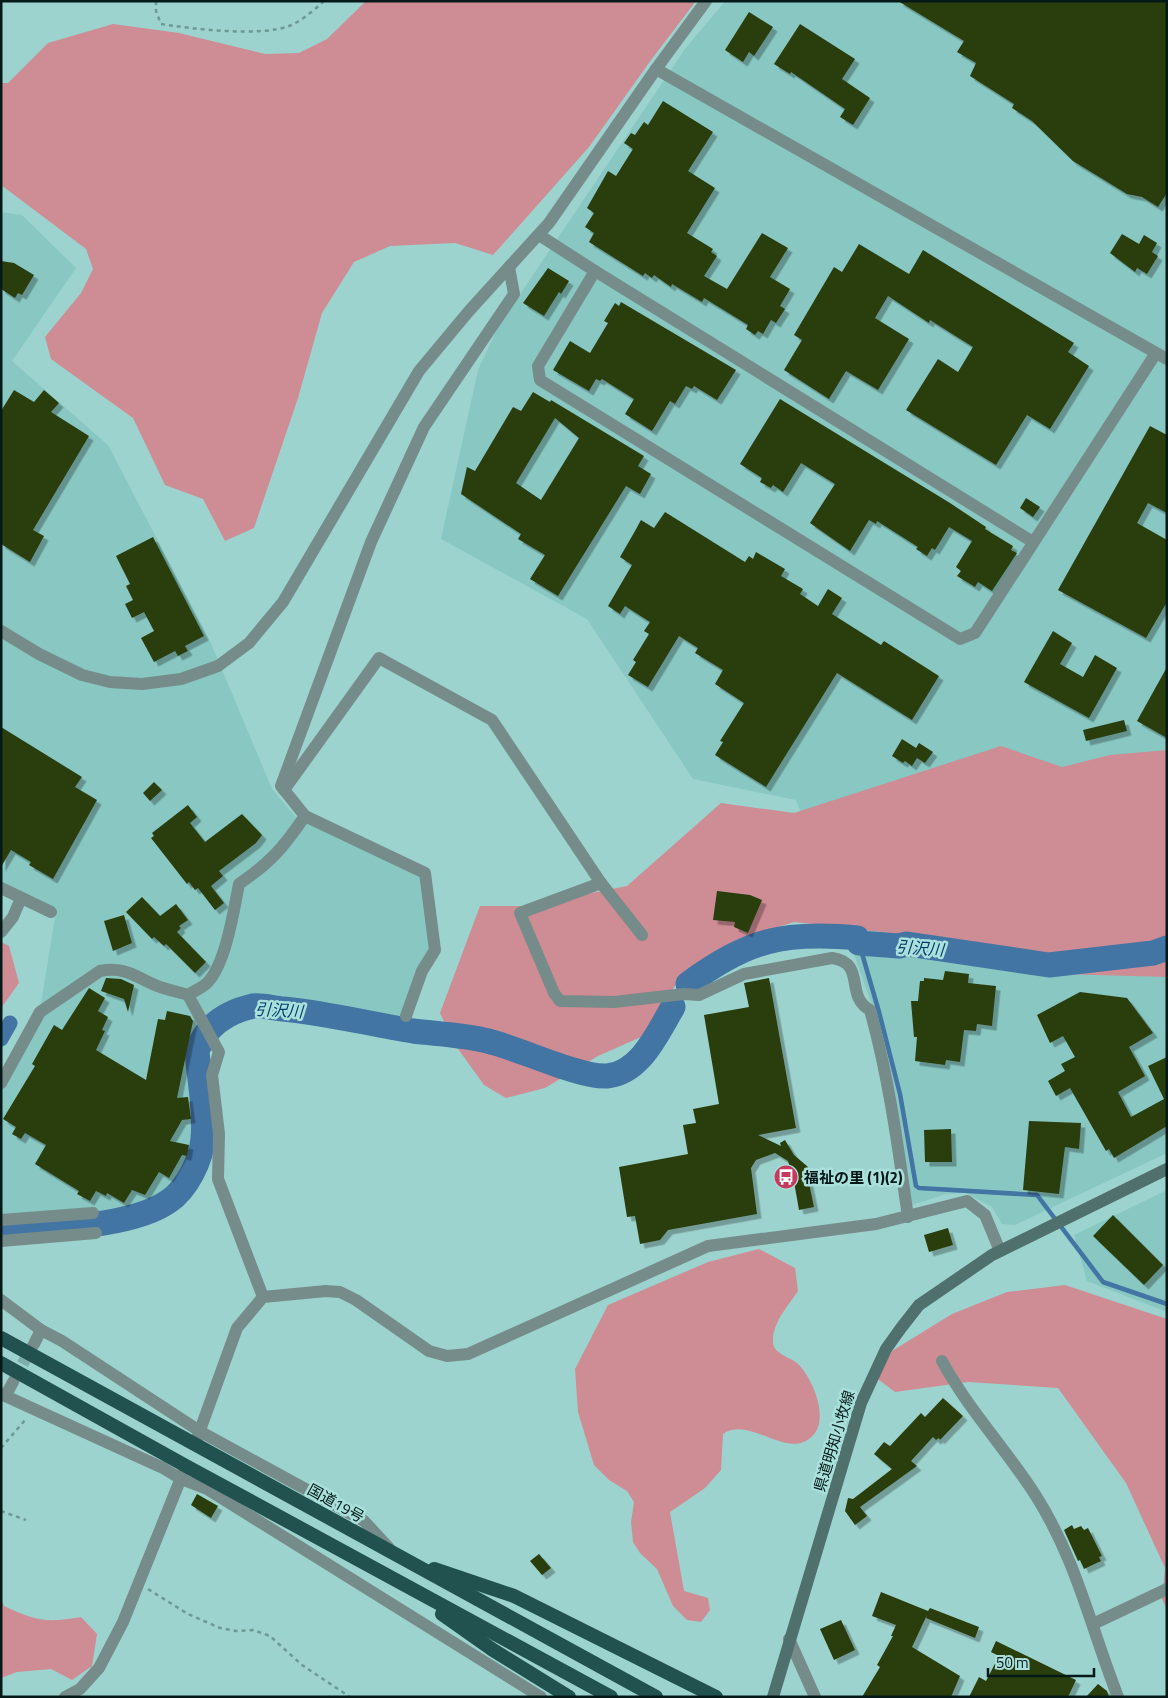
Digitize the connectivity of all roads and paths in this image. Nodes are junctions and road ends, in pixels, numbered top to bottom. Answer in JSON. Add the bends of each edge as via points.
{"nodes":[{"id":1,"x":156,"y":1,"type":"edge"},
{"id":2,"x":324,"y":1,"type":"edge"},
{"id":3,"x":706,"y":1,"type":"edge"},
{"id":4,"x":656,"y":68,"type":"junction"},
{"id":5,"x":539,"y":235,"type":"junction"},
{"id":6,"x":509,"y":267,"type":"junction"},
{"id":7,"x":595,"y":271,"type":"junction"},
{"id":8,"x":1161,"y":356,"type":"edge"},
{"id":9,"x":1034,"y":542,"type":"junction"},
{"id":10,"x":1,"y":631,"type":"edge"},
{"id":11,"x":284,"y":790,"type":"junction"},
{"id":12,"x":305,"y":816,"type":"junction"},
{"id":13,"x":601,"y":883,"type":"junction"},
{"id":14,"x":1,"y":888,"type":"edge"},
{"id":15,"x":21,"y":898,"type":"junction"},
{"id":16,"x":51,"y":912,"type":"dead end"},
{"id":17,"x":1,"y":932,"type":"edge"},
{"id":18,"x":642,"y":935,"type":"dead end"},
{"id":19,"x":188,"y":995,"type":"junction"},
{"id":20,"x":406,"y":1016,"type":"dead end"},
{"id":21,"x":1,"y":1083,"type":"edge"},
{"id":22,"x":1167,"y":1169,"type":"edge"},
{"id":23,"x":92,"y":1213,"type":"dead end"},
{"id":24,"x":908,"y":1217,"type":"junction"},
{"id":25,"x":1,"y":1220,"type":"edge"},
{"id":26,"x":96,"y":1233,"type":"dead end"},
{"id":27,"x":1,"y":1241,"type":"edge"},
{"id":28,"x":1000,"y":1251,"type":"junction"},
{"id":29,"x":263,"y":1297,"type":"junction"},
{"id":30,"x":1,"y":1300,"type":"edge"},
{"id":31,"x":41,"y":1330,"type":"junction"},
{"id":32,"x":1,"y":1338,"type":"edge"},
{"id":33,"x":34,"y":1344,"type":"tunnel mouth"},
{"id":34,"x":942,"y":1361,"type":"dead end"},
{"id":35,"x":1,"y":1363,"type":"edge"},
{"id":36,"x":13,"y":1382,"type":"tunnel mouth"},
{"id":37,"x":4,"y":1395,"type":"edge"},
{"id":38,"x":37,"y":1410,"type":"junction"},
{"id":39,"x":198,"y":1438,"type":"junction"},
{"id":40,"x":1,"y":1448,"type":"edge"},
{"id":41,"x":183,"y":1473,"type":"junction"},
{"id":42,"x":1,"y":1511,"type":"edge"},
{"id":43,"x":26,"y":1520,"type":"dead end"},
{"id":44,"x":396,"y":1555,"type":"junction"},
{"id":45,"x":392,"y":1578,"type":"junction"},
{"id":46,"x":138,"y":1583,"type":"junction"},
{"id":47,"x":1167,"y":1589,"type":"edge"},
{"id":48,"x":1093,"y":1624,"type":"junction"},
{"id":49,"x":789,"y":1639,"type":"junction"},
{"id":50,"x":65,"y":1697,"type":"edge"},
{"id":51,"x":350,"y":1697,"type":"edge"},
{"id":52,"x":541,"y":1697,"type":"edge"},
{"id":53,"x":569,"y":1697,"type":"edge"},
{"id":54,"x":611,"y":1697,"type":"edge"},
{"id":55,"x":656,"y":1697,"type":"edge"},
{"id":56,"x":716,"y":1697,"type":"edge"},
{"id":57,"x":773,"y":1697,"type":"edge"},
{"id":58,"x":815,"y":1697,"type":"edge"},
{"id":59,"x":1118,"y":1697,"type":"edge"}],
"edges":[{"from":1,"to":2,"type":"path","via":[[161,24],[257,32],[289,26]]},
{"from":3,"to":4,"type":"street"},
{"from":4,"to":5,"type":"street"},
{"from":4,"to":8,"type":"street"},
{"from":5,"to":6,"type":"street"},
{"from":5,"to":7,"type":"street"},
{"from":6,"to":10,"type":"street","via":[[419,371],[283,602],[249,643],[218,666],[181,679],[142,684],[110,682],[82,674],[39,654]]},
{"from":6,"to":11,"type":"street","via":[[514,294],[424,427],[371,542],[281,786]]},
{"from":7,"to":9,"type":"street"},
{"from":7,"to":9,"type":"street","via":[[538,366],[540,380],[960,639],[974,634]]},
{"from":8,"to":9,"type":"street"},
{"from":11,"to":12,"type":"street"},
{"from":11,"to":13,"type":"street","via":[[379,658],[492,720]]},
{"from":12,"to":19,"type":"street","via":[[266,865],[239,884],[232,923],[218,965],[208,983]]},
{"from":12,"to":20,"type":"street","via":[[425,874],[435,950],[422,971]]},
{"from":13,"to":18,"type":"street"},
{"from":13,"to":24,"type":"street","via":[[520,914],[560,1000],[614,1002],[699,995],[744,974],[832,958],[848,964],[856,996],[862,1006],[870,1010],[879,1041]]},
{"from":14,"to":15,"type":"street"},
{"from":15,"to":16,"type":"street"},
{"from":15,"to":17,"type":"street"},
{"from":19,"to":21,"type":"street","via":[[160,987],[126,970],[100,972],[40,1012]]},
{"from":19,"to":29,"type":"street","via":[[219,1052],[212,1075],[219,1134],[218,1179]]},
{"from":22,"to":28,"type":"main road","name":"県道明知小牧線"},
{"from":23,"to":25,"type":"street"},
{"from":24,"to":28,"type":"street","via":[[967,1201],[985,1215]]},
{"from":24,"to":29,"type":"street","via":[[708,1246],[468,1354],[447,1356],[429,1351],[340,1292],[326,1290]]},
{"from":26,"to":27,"type":"street"},
{"from":28,"to":49,"type":"main road","name":"県道明知小牧線","via":[[918,1305],[886,1349],[861,1402]]},
{"from":29,"to":39,"type":"street","via":[[236,1328]]},
{"from":30,"to":31,"type":"street"},
{"from":31,"to":33,"type":"street"},
{"from":31,"to":39,"type":"street","via":[[62,1341]]},
{"from":32,"to":39,"type":"highway","name":"国道19号"},
{"from":34,"to":48,"type":"street","via":[[958,1390],[1036,1496],[1074,1568]]},
{"from":35,"to":41,"type":"highway"},
{"from":36,"to":37,"type":"street"},
{"from":37,"to":38,"type":"street"},
{"from":38,"to":40,"type":"path"},
{"from":38,"to":41,"type":"street","via":[[162,1468]]},
{"from":39,"to":44,"type":"highway","name":"国道19号"},
{"from":41,"to":45,"type":"highway"},
{"from":41,"to":46,"type":"street"},
{"from":41,"to":52,"type":"street"},
{"from":42,"to":43,"type":"path"},
{"from":44,"to":55,"type":"highway","name":"国道19号"},
{"from":44,"to":56,"type":"highway","via":[[514,1596]]},
{"from":45,"to":53,"type":"highway","via":[[493,1650]]},
{"from":45,"to":54,"type":"highway"},
{"from":46,"to":50,"type":"street","via":[[123,1622],[99,1668],[80,1689]]},
{"from":46,"to":51,"type":"path","via":[[188,1614],[220,1628],[253,1630],[270,1636],[302,1665]]},
{"from":47,"to":48,"type":"street"},
{"from":48,"to":59,"type":"street"},
{"from":49,"to":57,"type":"main road","name":"県道明知小牧線"},
{"from":49,"to":58,"type":"street"}]}
